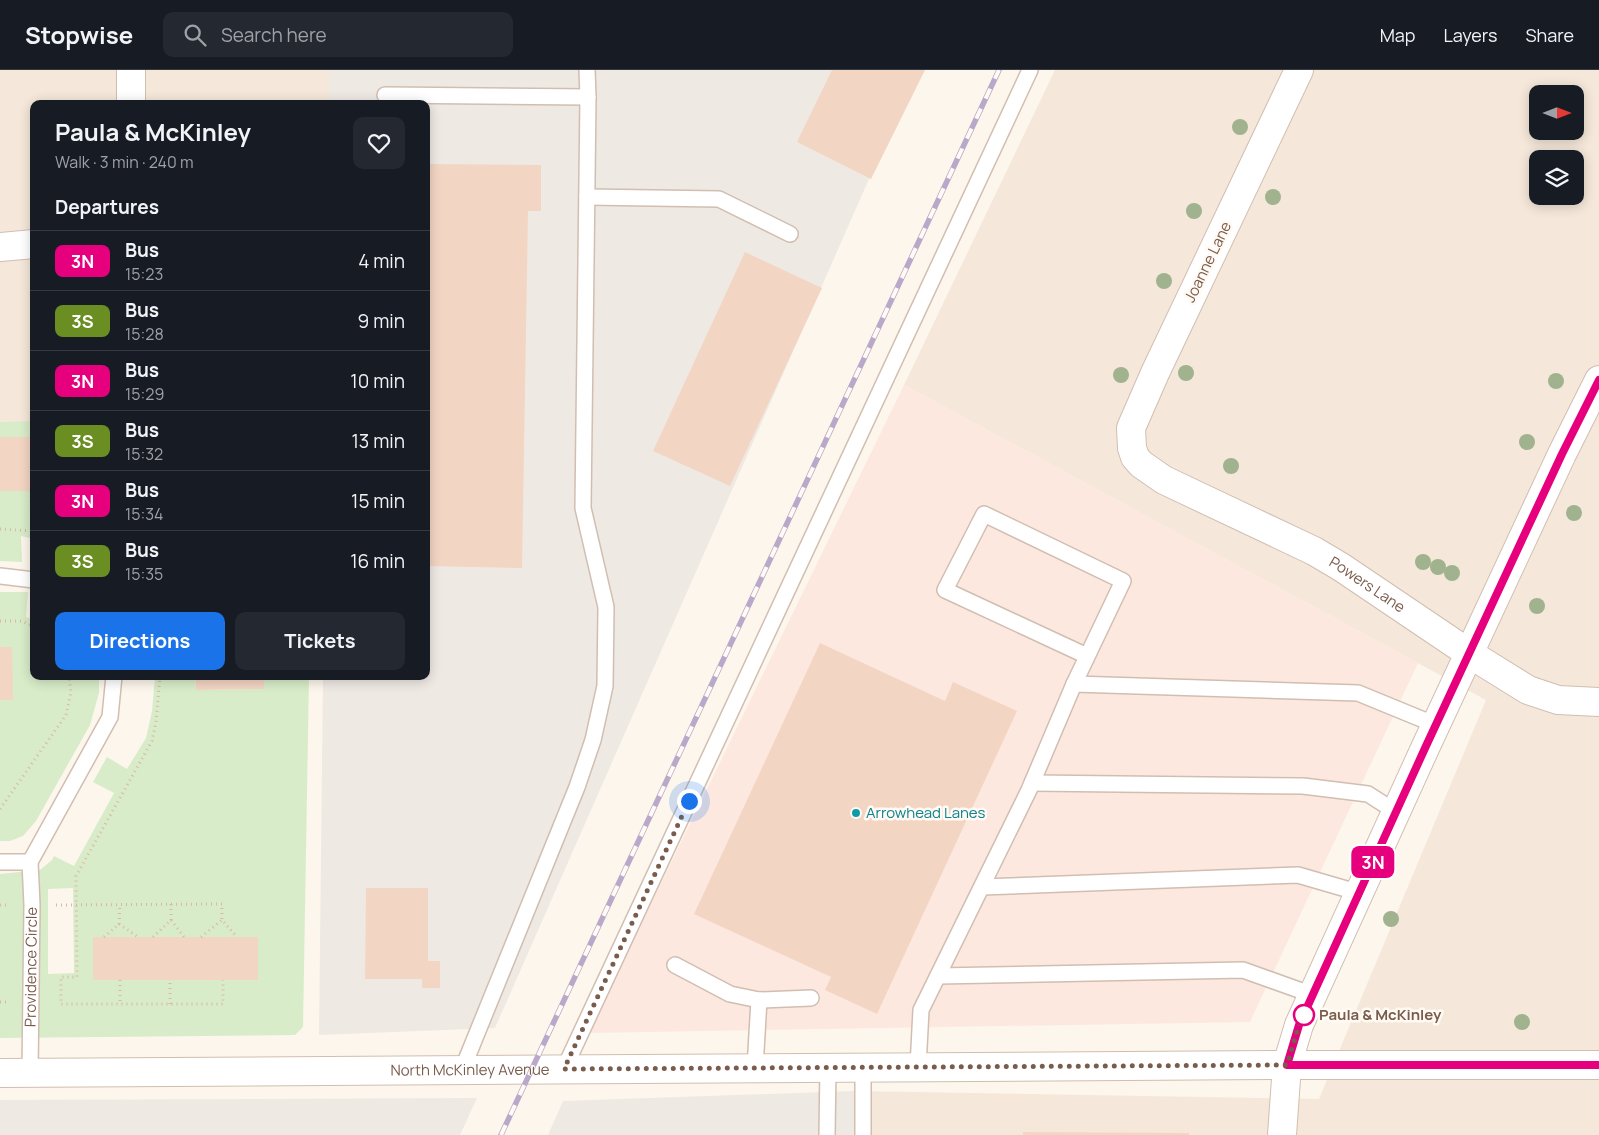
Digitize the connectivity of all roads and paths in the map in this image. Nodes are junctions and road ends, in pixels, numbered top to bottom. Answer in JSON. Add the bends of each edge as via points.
{"nodes":[{"id":1,"x":131,"y":70,"type":"edge"},
{"id":2,"x":587,"y":70,"type":"edge"},
{"id":3,"x":1030,"y":70,"type":"edge"},
{"id":4,"x":1299,"y":70,"type":"edge"},
{"id":5,"x":385,"y":95,"type":"dead end"},
{"id":6,"x":588,"y":97,"type":"junction"},
{"id":7,"x":131,"y":100,"type":"edge"},
{"id":8,"x":586,"y":197,"type":"junction"},
{"id":9,"x":790,"y":234,"type":"dead end"},
{"id":10,"x":30,"y":244,"type":"edge"},
{"id":11,"x":0,"y":247,"type":"edge"},
{"id":12,"x":1599,"y":380,"type":"edge"},
{"id":13,"x":1136,"y":457,"type":"joint"},
{"id":14,"x":0,"y":529,"type":"edge"},
{"id":15,"x":30,"y":531,"type":"edge"},
{"id":16,"x":0,"y":576,"type":"edge"},
{"id":17,"x":30,"y":580,"type":"edge"},
{"id":18,"x":0,"y":621,"type":"edge"},
{"id":19,"x":30,"y":625,"type":"edge"},
{"id":20,"x":1470,"y":654,"type":"junction"},
{"id":21,"x":1087,"y":656,"type":"junction"},
{"id":22,"x":70,"y":680,"type":"edge"},
{"id":23,"x":114,"y":680,"type":"edge"},
{"id":24,"x":160,"y":680,"type":"edge"},
{"id":25,"x":1074,"y":684,"type":"junction"},
{"id":26,"x":1599,"y":702,"type":"edge"},
{"id":27,"x":1436,"y":725,"type":"junction"},
{"id":28,"x":1032,"y":783,"type":"junction"},
{"id":29,"x":0,"y":809,"type":"edge"},
{"id":30,"x":1396,"y":812,"type":"junction"},
{"id":31,"x":0,"y":862,"type":"edge"},
{"id":32,"x":30,"y":862,"type":"junction"},
{"id":33,"x":982,"y":887,"type":"junction"},
{"id":34,"x":1360,"y":893,"type":"junction"},
{"id":35,"x":120,"y":904,"type":"junction"},
{"id":36,"x":171,"y":904,"type":"junction"},
{"id":37,"x":0,"y":905,"type":"edge"},
{"id":38,"x":32,"y":905,"type":"junction"},
{"id":39,"x":76,"y":905,"type":"junction"},
{"id":40,"x":171,"y":920,"type":"junction"},
{"id":41,"x":222,"y":920,"type":"junction"},
{"id":42,"x":119,"y":924,"type":"junction"},
{"id":43,"x":104,"y":937,"type":"dead end"},
{"id":44,"x":138,"y":937,"type":"dead end"},
{"id":45,"x":153,"y":937,"type":"dead end"},
{"id":46,"x":184,"y":937,"type":"dead end"},
{"id":47,"x":201,"y":937,"type":"dead end"},
{"id":48,"x":237,"y":937,"type":"dead end"},
{"id":49,"x":675,"y":965,"type":"dead end"},
{"id":50,"x":938,"y":976,"type":"junction"},
{"id":51,"x":120,"y":980,"type":"dead end"},
{"id":52,"x":170,"y":980,"type":"dead end"},
{"id":53,"x":223,"y":980,"type":"dead end"},
{"id":54,"x":1313,"y":996,"type":"junction"},
{"id":55,"x":811,"y":998,"type":"dead end"},
{"id":56,"x":759,"y":1000,"type":"junction"},
{"id":57,"x":120,"y":1004,"type":"junction"},
{"id":58,"x":170,"y":1004,"type":"junction"},
{"id":59,"x":1287,"y":1065,"type":"junction"},
{"id":60,"x":1599,"y":1065,"type":"edge"},
{"id":61,"x":828,"y":1067,"type":"junction"},
{"id":62,"x":863,"y":1067,"type":"junction"},
{"id":63,"x":918,"y":1067,"type":"junction"},
{"id":64,"x":756,"y":1068,"type":"junction"},
{"id":65,"x":564,"y":1069,"type":"junction"},
{"id":66,"x":462,"y":1070,"type":"junction"},
{"id":67,"x":30,"y":1072,"type":"junction"},
{"id":68,"x":0,"y":1073,"type":"edge"},
{"id":69,"x":827,"y":1135,"type":"edge"},
{"id":70,"x":863,"y":1135,"type":"edge"},
{"id":71,"x":1282,"y":1135,"type":"edge"}],
"edges":[{"from":1,"to":7,"type":"street"},
{"from":2,"to":6,"type":"lane"},
{"from":3,"to":65,"type":"lane"},
{"from":4,"to":13,"type":"street","name":"Joanne Lane","via":[[1155,373],[1132,428],[1132,448]]},
{"from":5,"to":6,"type":"lane"},
{"from":6,"to":8,"type":"lane"},
{"from":8,"to":9,"type":"lane","via":[[719,199]]},
{"from":8,"to":66,"type":"lane","via":[[582,508],[606,607],[605,686],[593,740],[577,786]]},
{"from":10,"to":11,"type":"street"},
{"from":12,"to":20,"type":"street"},
{"from":13,"to":20,"type":"street","name":"Powers Lane","via":[[1164,480],[1314,551]]},
{"from":14,"to":15,"type":"path"},
{"from":16,"to":17,"type":"lane"},
{"from":18,"to":19,"type":"path","via":[[22,621]]},
{"from":20,"to":26,"type":"street","name":"Powers Lane","via":[[1528,690],[1558,700]]},
{"from":20,"to":27,"type":"street"},
{"from":21,"to":21,"type":"lane","via":[[1123,581],[984,514],[946,590]]},
{"from":21,"to":25,"type":"lane"},
{"from":22,"to":29,"type":"path","via":[[71,692],[66,715]]},
{"from":23,"to":32,"type":"lane","via":[[110,717]]},
{"from":24,"to":39,"type":"path","via":[[152,741],[76,876]]},
{"from":25,"to":27,"type":"lane","via":[[1358,693]]},
{"from":25,"to":28,"type":"lane"},
{"from":27,"to":30,"type":"street"},
{"from":28,"to":30,"type":"lane","via":[[1303,786],[1368,794]]},
{"from":28,"to":33,"type":"lane"},
{"from":30,"to":34,"type":"street"},
{"from":31,"to":32,"type":"lane"},
{"from":32,"to":38,"type":"lane","name":"Providence Circle"},
{"from":33,"to":34,"type":"lane","via":[[1298,875]]},
{"from":33,"to":50,"type":"lane"},
{"from":34,"to":54,"type":"street"},
{"from":35,"to":36,"type":"path"},
{"from":35,"to":39,"type":"path"},
{"from":35,"to":42,"type":"path"},
{"from":36,"to":40,"type":"path"},
{"from":36,"to":41,"type":"path","via":[[222,904]]},
{"from":37,"to":38,"type":"path"},
{"from":38,"to":39,"type":"path"},
{"from":38,"to":67,"type":"lane","name":"Providence Circle"},
{"from":39,"to":57,"type":"path","via":[[77,977],[61,977],[61,1004]]},
{"from":40,"to":45,"type":"path"},
{"from":40,"to":46,"type":"path"},
{"from":41,"to":47,"type":"path"},
{"from":41,"to":48,"type":"path"},
{"from":42,"to":43,"type":"path"},
{"from":42,"to":44,"type":"path"},
{"from":49,"to":56,"type":"lane","via":[[730,994]]},
{"from":50,"to":54,"type":"lane","via":[[1243,970]]},
{"from":50,"to":63,"type":"lane","via":[[921,1010]]},
{"from":51,"to":57,"type":"path"},
{"from":52,"to":58,"type":"path"},
{"from":53,"to":58,"type":"path","via":[[223,1004]]},
{"from":54,"to":59,"type":"street","via":[[1299,1025]]},
{"from":55,"to":56,"type":"lane"},
{"from":56,"to":64,"type":"lane"},
{"from":57,"to":58,"type":"path"},
{"from":59,"to":60,"type":"street","name":"North McKinley Avenue"},
{"from":59,"to":63,"type":"street","name":"North McKinley Avenue"},
{"from":59,"to":71,"type":"street"},
{"from":61,"to":62,"type":"street","name":"North McKinley Avenue"},
{"from":61,"to":64,"type":"street","name":"North McKinley Avenue"},
{"from":61,"to":69,"type":"lane"},
{"from":62,"to":63,"type":"street","name":"North McKinley Avenue"},
{"from":62,"to":70,"type":"lane"},
{"from":64,"to":65,"type":"street","name":"North McKinley Avenue"},
{"from":65,"to":66,"type":"street","name":"North McKinley Avenue"},
{"from":66,"to":67,"type":"street","name":"North McKinley Avenue"},
{"from":67,"to":68,"type":"street","name":"North McKinley Avenue"}]}
